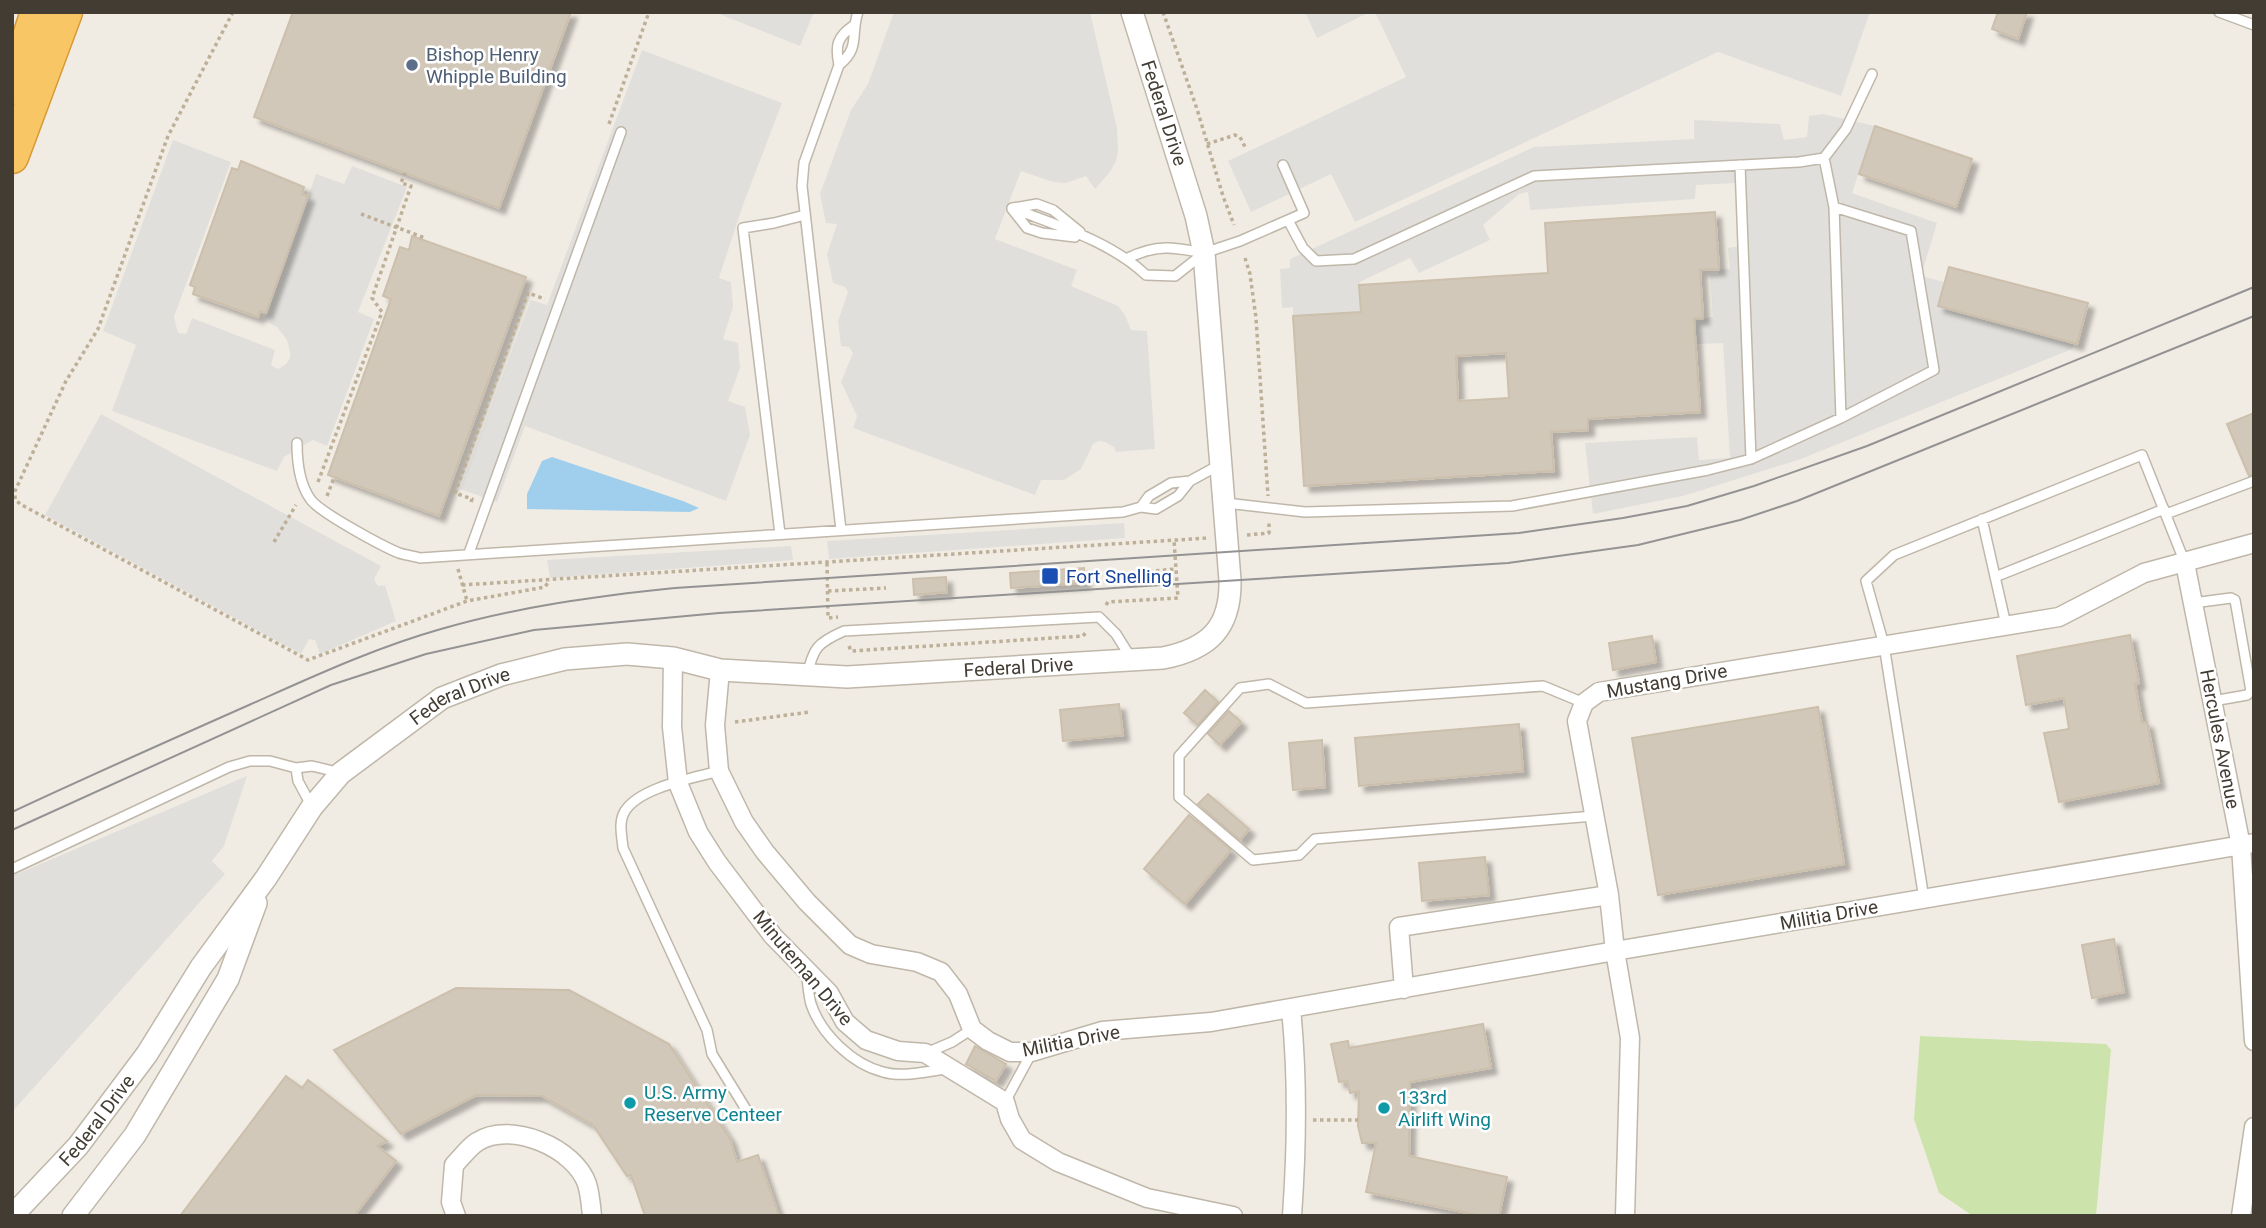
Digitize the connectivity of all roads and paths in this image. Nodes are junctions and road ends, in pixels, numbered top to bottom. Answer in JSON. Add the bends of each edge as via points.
{"nodes":[{"id":1,"x":37,"y":12,"type":"edge"},
{"id":2,"x":66,"y":12,"type":"edge"},
{"id":3,"x":233,"y":12,"type":"edge"},
{"id":4,"x":649,"y":12,"type":"edge"},
{"id":5,"x":858,"y":12,"type":"edge"},
{"id":6,"x":1132,"y":12,"type":"edge"},
{"id":7,"x":1163,"y":12,"type":"edge"},
{"id":8,"x":2219,"y":12,"type":"edge"},
{"id":9,"x":2254,"y":25,"type":"edge"},
{"id":10,"x":853,"y":26,"type":"junction"},
{"id":11,"x":839,"y":65,"type":"junction"},
{"id":12,"x":1872,"y":74,"type":"dead end"},
{"id":13,"x":12,"y":88,"type":"edge"},
{"id":14,"x":607,"y":130,"type":"dead end"},
{"id":15,"x":621,"y":132,"type":"dead end"},
{"id":16,"x":1207,"y":144,"type":"junction"},
{"id":17,"x":1245,"y":147,"type":"dead end"},
{"id":18,"x":12,"y":157,"type":"edge"},
{"id":19,"x":1824,"y":158,"type":"junction"},
{"id":20,"x":1283,"y":165,"type":"dead end"},
{"id":21,"x":1740,"y":165,"type":"junction"},
{"id":22,"x":405,"y":173,"type":"dead end"},
{"id":23,"x":1834,"y":207,"type":"junction"},
{"id":24,"x":361,"y":214,"type":"dead end"},
{"id":25,"x":805,"y":215,"type":"junction"},
{"id":26,"x":1288,"y":220,"type":"junction"},
{"id":27,"x":1234,"y":225,"type":"dead end"},
{"id":28,"x":397,"y":227,"type":"junction"},
{"id":29,"x":425,"y":238,"type":"dead end"},
{"id":30,"x":1087,"y":238,"type":"junction"},
{"id":31,"x":1204,"y":253,"type":"junction"},
{"id":32,"x":1128,"y":258,"type":"junction"},
{"id":33,"x":1245,"y":258,"type":"dead end"},
{"id":34,"x":544,"y":299,"type":"dead end"},
{"id":35,"x":1841,"y":418,"type":"junction"},
{"id":36,"x":298,"y":443,"type":"dead end"},
{"id":37,"x":1751,"y":459,"type":"junction"},
{"id":38,"x":1222,"y":463,"type":"junction"},
{"id":39,"x":334,"y":478,"type":"dead end"},
{"id":40,"x":1190,"y":481,"type":"junction"},
{"id":41,"x":2254,"y":481,"type":"edge"},
{"id":42,"x":307,"y":494,"type":"junction"},
{"id":43,"x":327,"y":498,"type":"dead end"},
{"id":44,"x":1226,"y":503,"type":"junction"},
{"id":45,"x":1141,"y":507,"type":"junction"},
{"id":46,"x":1269,"y":509,"type":"junction"},
{"id":47,"x":468,"y":510,"type":"dead end"},
{"id":48,"x":2165,"y":511,"type":"junction"},
{"id":49,"x":1982,"y":519,"type":"junction"},
{"id":50,"x":841,"y":530,"type":"junction"},
{"id":51,"x":780,"y":534,"type":"junction"},
{"id":52,"x":1246,"y":535,"type":"dead end"},
{"id":53,"x":1205,"y":538,"type":"dead end"},
{"id":54,"x":274,"y":542,"type":"dead end"},
{"id":55,"x":2254,"y":543,"type":"edge"},
{"id":56,"x":469,"y":553,"type":"junction"},
{"id":57,"x":455,"y":555,"type":"junction"},
{"id":58,"x":827,"y":563,"type":"junction"},
{"id":59,"x":2186,"y":563,"type":"junction"},
{"id":60,"x":1176,"y":569,"type":"dead end"},
{"id":61,"x":1142,"y":572,"type":"dead end"},
{"id":62,"x":1995,"y":577,"type":"junction"},
{"id":63,"x":549,"y":580,"type":"junction"},
{"id":64,"x":463,"y":585,"type":"junction"},
{"id":65,"x":886,"y":588,"type":"dead end"},
{"id":66,"x":828,"y":591,"type":"junction"},
{"id":67,"x":467,"y":601,"type":"junction"},
{"id":68,"x":2193,"y":603,"type":"junction"},
{"id":69,"x":828,"y":618,"type":"dead end"},
{"id":70,"x":2006,"y":625,"type":"junction"},
{"id":71,"x":1884,"y":645,"type":"junction"},
{"id":72,"x":673,"y":658,"type":"junction"},
{"id":73,"x":1131,"y":660,"type":"junction"},
{"id":74,"x":720,"y":670,"type":"junction"},
{"id":75,"x":807,"y":677,"type":"junction"},
{"id":76,"x":2213,"y":701,"type":"junction"},
{"id":77,"x":1584,"y":703,"type":"junction"},
{"id":78,"x":810,"y":712,"type":"dead end"},
{"id":79,"x":715,"y":725,"type":"junction"},
{"id":80,"x":296,"y":768,"type":"junction"},
{"id":81,"x":719,"y":771,"type":"junction"},
{"id":82,"x":341,"y":773,"type":"junction"},
{"id":83,"x":678,"y":783,"type":"junction"},
{"id":84,"x":312,"y":807,"type":"junction"},
{"id":85,"x":1594,"y":816,"type":"junction"},
{"id":86,"x":2248,"y":845,"type":"edge"},
{"id":87,"x":12,"y":869,"type":"edge"},
{"id":88,"x":266,"y":878,"type":"junction"},
{"id":89,"x":1609,"y":895,"type":"junction"},
{"id":90,"x":1924,"y":899,"type":"junction"},
{"id":91,"x":1615,"y":951,"type":"junction"},
{"id":92,"x":806,"y":970,"type":"junction"},
{"id":93,"x":1404,"y":989,"type":"junction"},
{"id":94,"x":1291,"y":1009,"type":"junction"},
{"id":95,"x":972,"y":1028,"type":"junction"},
{"id":96,"x":2254,"y":1041,"type":"edge"},
{"id":97,"x":1032,"y":1052,"type":"junction"},
{"id":98,"x":925,"y":1053,"type":"junction"},
{"id":99,"x":950,"y":1069,"type":"junction"},
{"id":100,"x":1005,"y":1102,"type":"junction"},
{"id":101,"x":747,"y":1111,"type":"dead end"},
{"id":102,"x":1358,"y":1120,"type":"dead end"},
{"id":103,"x":1297,"y":1121,"type":"junction"},
{"id":104,"x":2254,"y":1126,"type":"edge"},
{"id":105,"x":12,"y":1216,"type":"edge"},
{"id":106,"x":73,"y":1216,"type":"edge"},
{"id":107,"x":456,"y":1216,"type":"edge"},
{"id":108,"x":592,"y":1216,"type":"edge"},
{"id":109,"x":1233,"y":1216,"type":"edge"},
{"id":110,"x":1292,"y":1216,"type":"edge"},
{"id":111,"x":1625,"y":1216,"type":"edge"},
{"id":112,"x":2241,"y":1216,"type":"edge"}],
"edges":[{"from":1,"to":13,"type":"highway"},
{"from":2,"to":18,"type":"highway"},
{"from":3,"to":67,"type":"path","via":[[168,136],[98,329],[66,381],[15,499],[308,660]]},
{"from":4,"to":14,"type":"path"},
{"from":5,"to":10,"type":"lane"},
{"from":6,"to":31,"type":"street","name":"Federal Drive"},
{"from":7,"to":16,"type":"path"},
{"from":8,"to":9,"type":"lane"},
{"from":10,"to":11,"type":"lane","via":[[856,37],[850,56]]},
{"from":10,"to":11,"type":"lane","via":[[842,34],[836,52]]},
{"from":11,"to":25,"type":"lane","via":[[804,163]]},
{"from":12,"to":19,"type":"lane","via":[[1846,129]]},
{"from":15,"to":56,"type":"lane"},
{"from":16,"to":17,"type":"path","via":[[1235,135]]},
{"from":16,"to":27,"type":"path"},
{"from":19,"to":21,"type":"lane"},
{"from":19,"to":23,"type":"lane"},
{"from":20,"to":26,"type":"lane","via":[[1304,212]]},
{"from":21,"to":26,"type":"lane","via":[[1534,176],[1354,260],[1316,261]]},
{"from":21,"to":37,"type":"lane"},
{"from":22,"to":28,"type":"path","via":[[401,183],[411,186]]},
{"from":23,"to":35,"type":"lane"},
{"from":23,"to":35,"type":"lane","via":[[1911,231],[1934,370]]},
{"from":24,"to":28,"type":"path"},
{"from":25,"to":50,"type":"lane"},
{"from":25,"to":51,"type":"lane","via":[[743,228]]},
{"from":26,"to":31,"type":"lane"},
{"from":28,"to":29,"type":"path"},
{"from":28,"to":42,"type":"path","via":[[372,298],[382,312],[318,483]]},
{"from":30,"to":30,"type":"lane","via":[[1027,228],[1012,208],[1037,204],[1053,210]]},
{"from":30,"to":32,"type":"lane"},
{"from":31,"to":32,"type":"lane","via":[[1168,246]]},
{"from":31,"to":32,"type":"lane","via":[[1175,276],[1146,275]]},
{"from":31,"to":38,"type":"street","name":"Federal Drive"},
{"from":33,"to":46,"type":"path","via":[[1256,318]]},
{"from":34,"to":47,"type":"path","via":[[528,293],[455,493],[472,499]]},
{"from":35,"to":37,"type":"lane"},
{"from":36,"to":42,"type":"lane"},
{"from":37,"to":46,"type":"lane","via":[[1511,506]]},
{"from":38,"to":40,"type":"lane"},
{"from":38,"to":44,"type":"street","name":"Federal Drive"},
{"from":39,"to":43,"type":"path"},
{"from":40,"to":45,"type":"lane","via":[[1171,483],[1149,496]]},
{"from":40,"to":45,"type":"lane","via":[[1178,496],[1156,509]]},
{"from":41,"to":48,"type":"lane"},
{"from":42,"to":54,"type":"path"},
{"from":42,"to":57,"type":"lane","via":[[324,512],[399,553],[420,558]]},
{"from":44,"to":46,"type":"lane"},
{"from":44,"to":73,"type":"street","name":"Federal Drive","via":[[1231,597],[1227,616],[1213,636],[1186,653]]},
{"from":45,"to":50,"type":"lane","via":[[1123,512]]},
{"from":46,"to":52,"type":"path","via":[[1269,533]]},
{"from":48,"to":49,"type":"lane","via":[[2142,455]]},
{"from":48,"to":59,"type":"lane"},
{"from":48,"to":62,"type":"lane"},
{"from":49,"to":62,"type":"lane"},
{"from":49,"to":71,"type":"lane","via":[[1894,555],[1866,581]]},
{"from":50,"to":51,"type":"lane"},
{"from":51,"to":56,"type":"lane"},
{"from":53,"to":58,"type":"path"},
{"from":55,"to":59,"type":"street","name":"Mustang Drive"},
{"from":56,"to":57,"type":"lane"},
{"from":57,"to":64,"type":"path"},
{"from":58,"to":63,"type":"path"},
{"from":58,"to":66,"type":"path"},
{"from":59,"to":68,"type":"street","name":"Hercules Avenue"},
{"from":59,"to":70,"type":"street","name":"Mustang Drive","via":[[2144,573],[2059,617]]},
{"from":60,"to":61,"type":"path"},
{"from":62,"to":70,"type":"lane"},
{"from":63,"to":64,"type":"path"},
{"from":63,"to":67,"type":"path","via":[[545,587]]},
{"from":64,"to":67,"type":"path"},
{"from":65,"to":66,"type":"path"},
{"from":66,"to":69,"type":"path"},
{"from":68,"to":76,"type":"street","name":"Hercules Avenue"},
{"from":68,"to":76,"type":"lane","via":[[2235,600],[2250,691]]},
{"from":70,"to":71,"type":"street","name":"Mustang Drive"},
{"from":71,"to":77,"type":"street","name":"Mustang Drive","via":[[1599,692]]},
{"from":71,"to":90,"type":"lane"},
{"from":72,"to":74,"type":"street","name":"Federal Drive"},
{"from":72,"to":82,"type":"street","name":"Federal Drive","via":[[627,654],[565,659],[501,675],[442,698]]},
{"from":72,"to":83,"type":"street","name":"Minuteman Drive","via":[[671,727]]},
{"from":73,"to":75,"type":"street","name":"Federal Drive"},
{"from":73,"to":75,"type":"lane","via":[[1116,634],[1098,617],[844,631],[827,638],[812,653]]},
{"from":74,"to":75,"type":"street","name":"Federal Drive"},
{"from":74,"to":79,"type":"street"},
{"from":76,"to":86,"type":"street","name":"Hercules Avenue"},
{"from":77,"to":85,"type":"street","name":"Mustang Drive","via":[[1577,722]]},
{"from":77,"to":85,"type":"lane","via":[[1543,685],[1306,703],[1269,684],[1240,688],[1179,756],[1179,797],[1253,860],[1299,855],[1315,839]]},
{"from":78,"to":79,"type":"path"},
{"from":79,"to":81,"type":"street"},
{"from":80,"to":82,"type":"lane","via":[[312,766]]},
{"from":80,"to":84,"type":"lane"},
{"from":80,"to":87,"type":"lane","via":[[270,761],[229,767]]},
{"from":81,"to":83,"type":"lane"},
{"from":81,"to":95,"type":"street","via":[[765,852],[831,928],[850,945],[871,954],[917,962],[941,972],[958,993]]},
{"from":82,"to":84,"type":"street","name":"Federal Drive"},
{"from":83,"to":92,"type":"street","name":"Minuteman Drive","via":[[698,832],[717,862],[773,936]]},
{"from":83,"to":101,"type":"lane","via":[[651,791],[625,811],[621,824],[624,848],[707,1030],[712,1054]]},
{"from":84,"to":88,"type":"street","name":"Federal Drive"},
{"from":85,"to":89,"type":"street","name":"Mustang Drive"},
{"from":86,"to":90,"type":"street","name":"Militia Drive"},
{"from":86,"to":96,"type":"street","name":"Hercules Avenue"},
{"from":88,"to":105,"type":"street","name":"Federal Drive","via":[[124,1085],[78,1146]]},
{"from":88,"to":106,"type":"street","name":"Federal Drive","via":[[228,979],[135,1135]]},
{"from":89,"to":91,"type":"street","name":"Mustang Drive"},
{"from":89,"to":93,"type":"street","via":[[1399,927]]},
{"from":90,"to":91,"type":"street","name":"Militia Drive"},
{"from":91,"to":93,"type":"street","name":"Militia Drive"},
{"from":91,"to":111,"type":"street","name":"Mustang Drive","via":[[1630,1038]]},
{"from":92,"to":98,"type":"street","name":"Minuteman Drive","via":[[829,993],[845,1021],[866,1040],[898,1051]]},
{"from":92,"to":99,"type":"lane","via":[[811,1004],[831,1040],[857,1060],[883,1072]]},
{"from":93,"to":94,"type":"street","name":"Militia Drive"},
{"from":94,"to":97,"type":"street","name":"Militia Drive","via":[[1211,1023],[1102,1031]]},
{"from":94,"to":103,"type":"street"},
{"from":95,"to":97,"type":"street","name":"Militia Drive","via":[[1010,1052]]},
{"from":95,"to":98,"type":"lane"},
{"from":97,"to":100,"type":"lane"},
{"from":98,"to":99,"type":"street","name":"Minuteman Drive"},
{"from":99,"to":100,"type":"street","name":"Minuteman Drive"},
{"from":100,"to":109,"type":"street","via":[[1022,1140],[1058,1162],[1147,1198]]},
{"from":102,"to":103,"type":"path"},
{"from":103,"to":110,"type":"street"},
{"from":104,"to":112,"type":"street"},
{"from":107,"to":108,"type":"street","via":[[451,1202],[454,1165],[478,1141],[504,1134],[536,1139],[567,1156],[587,1182]]}]}
